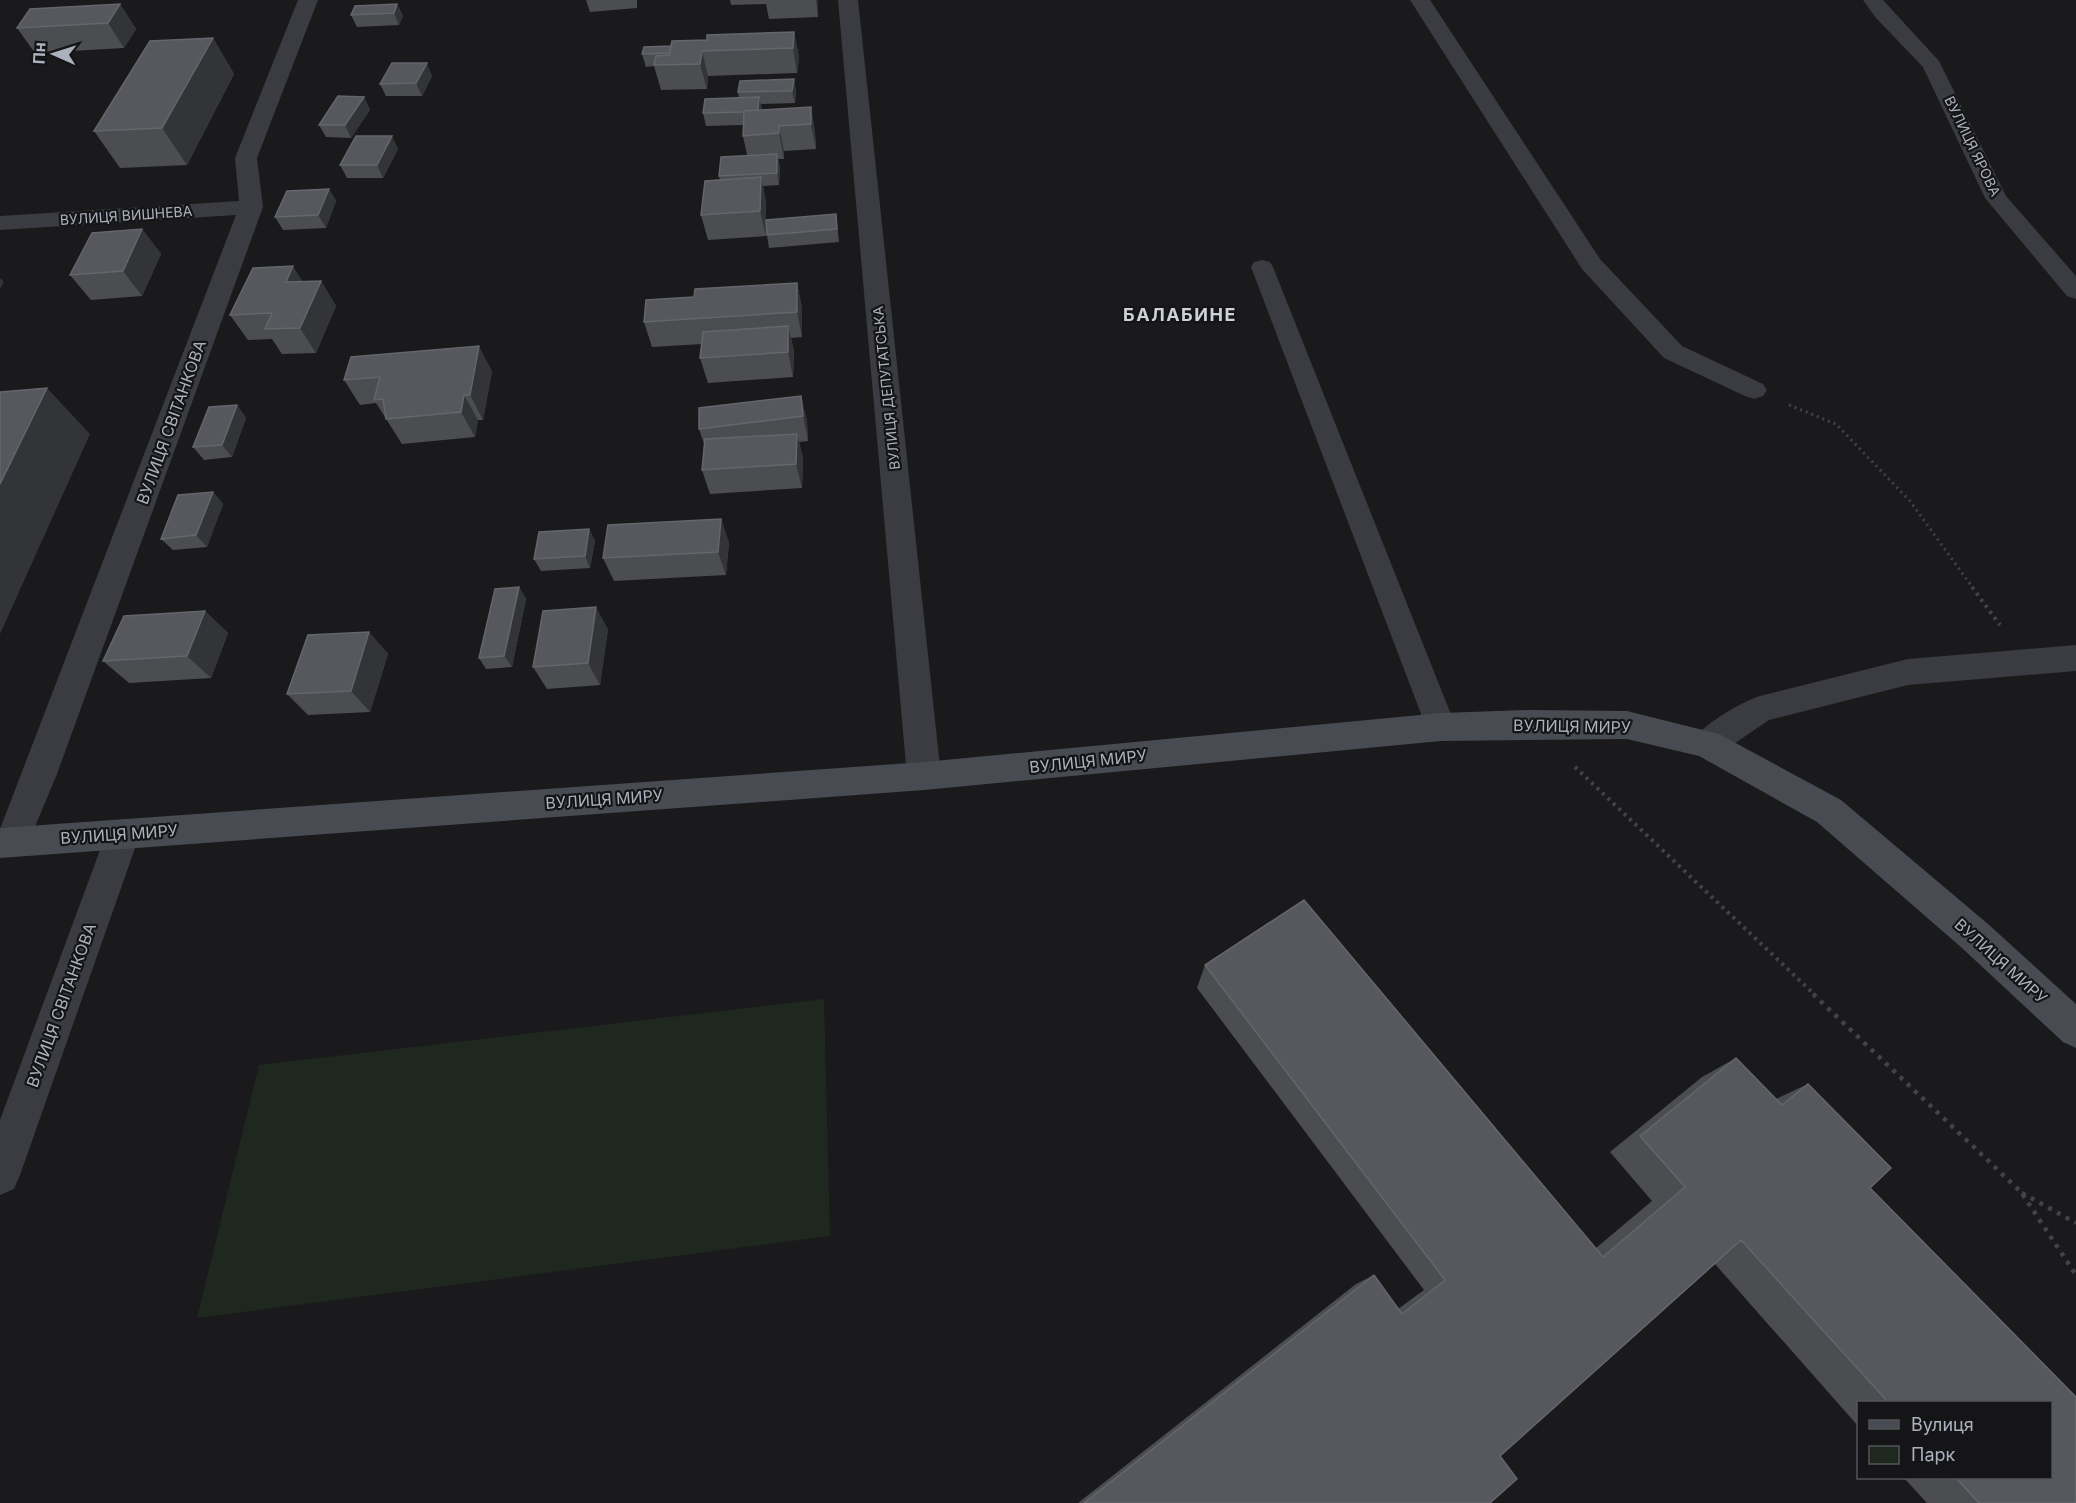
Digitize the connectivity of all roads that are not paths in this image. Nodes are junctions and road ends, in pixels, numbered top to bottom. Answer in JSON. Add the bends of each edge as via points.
{"nodes":[{"id":1,"x":308,"y":0,"type":"edge"},
{"id":2,"x":848,"y":0,"type":"edge"},
{"id":3,"x":1420,"y":0,"type":"edge"},
{"id":4,"x":1873,"y":0,"type":"edge"},
{"id":5,"x":251,"y":207,"type":"junction"},
{"id":6,"x":0,"y":223,"type":"edge"},
{"id":7,"x":1262,"y":267,"type":"dead end"},
{"id":8,"x":2076,"y":291,"type":"edge"},
{"id":9,"x":1754,"y":390,"type":"road end"},
{"id":10,"x":2076,"y":658,"type":"edge"},
{"id":11,"x":1441,"y":727,"type":"junction"},
{"id":12,"x":1707,"y":744,"type":"junction"},
{"id":13,"x":924,"y":777,"type":"junction"},
{"id":14,"x":123,"y":834,"type":"junction"},
{"id":15,"x":6,"y":842,"type":"edge"},
{"id":16,"x":2076,"y":1029,"type":"edge"},
{"id":17,"x":0,"y":1175,"type":"edge"}],
"edges":[{"from":1,"to":5,"type":"street","name":"ВУЛИЦЯ СВІТАНКОВА","via":[[246,158]]},
{"from":2,"to":13,"type":"street","name":"ВУЛИЦЯ ДЕПУТАТСЬКА"},
{"from":3,"to":9,"type":"street","via":[[1591,264],[1673,352]]},
{"from":4,"to":8,"type":"street","name":"ВУЛИЦЯ ЯРОВА","via":[[1932,65],[1996,198]]},
{"from":5,"to":6,"type":"street","name":"ВУЛИЦЯ ВИШНЕВА"},
{"from":5,"to":15,"type":"street","name":"ВУЛИЦЯ СВІТАНКОВА","via":[[40,774]]},
{"from":7,"to":11,"type":"lane"},
{"from":10,"to":12,"type":"street","via":[[1908,672],[1760,710]]},
{"from":11,"to":12,"type":"street","name":"ВУЛИЦЯ МИРУ","via":[[1627,724]]},
{"from":11,"to":13,"type":"street","name":"ВУЛИЦЯ МИРУ"},
{"from":12,"to":16,"type":"street","name":"ВУЛИЦЯ МИРУ","via":[[1829,811]]},
{"from":13,"to":14,"type":"street","name":"ВУЛИЦЯ МИРУ"},
{"from":14,"to":15,"type":"street","name":"ВУЛИЦЯ МИРУ"},
{"from":14,"to":17,"type":"street","name":"ВУЛИЦЯ СВІТАНКОВА"}]}
